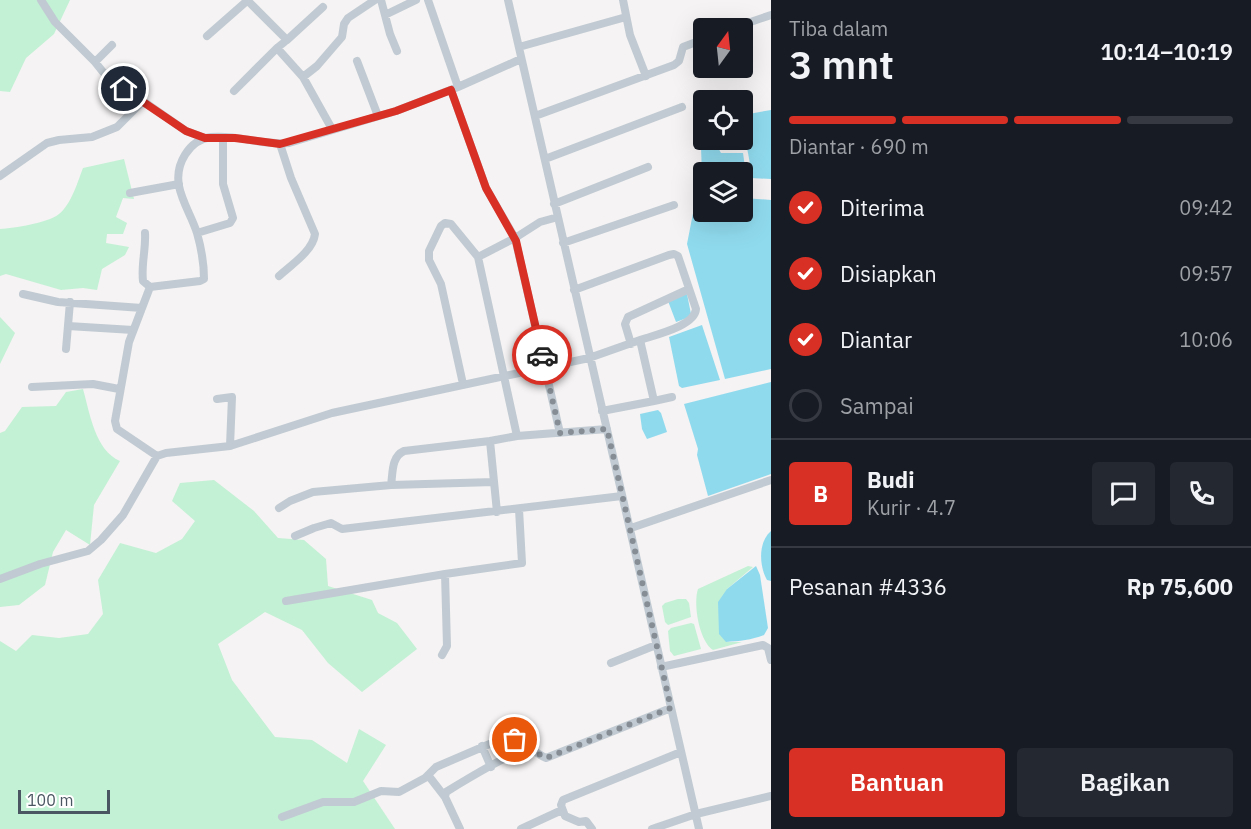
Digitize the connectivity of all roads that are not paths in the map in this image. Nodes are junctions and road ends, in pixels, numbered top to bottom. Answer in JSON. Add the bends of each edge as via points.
{"nodes":[{"id":1,"x":41,"y":0,"type":"edge"},
{"id":2,"x":247,"y":0,"type":"edge"},
{"id":3,"x":375,"y":0,"type":"edge"},
{"id":4,"x":381,"y":0,"type":"edge"},
{"id":5,"x":416,"y":0,"type":"edge"},
{"id":6,"x":430,"y":0,"type":"edge"},
{"id":7,"x":508,"y":0,"type":"edge"},
{"id":8,"x":623,"y":0,"type":"edge"},
{"id":9,"x":363,"y":3,"type":"edge"},
{"id":10,"x":323,"y":7,"type":"dead end"},
{"id":11,"x":385,"y":15,"type":"junction"},
{"id":12,"x":771,"y":15,"type":"edge"},
{"id":13,"x":626,"y":17,"type":"junction"},
{"id":14,"x":753,"y":21,"type":"edge"},
{"id":15,"x":207,"y":36,"type":"dead end"},
{"id":16,"x":287,"y":40,"type":"junction"},
{"id":17,"x":693,"y":43,"type":"edge"},
{"id":18,"x":112,"y":45,"type":"dead end"},
{"id":19,"x":519,"y":47,"type":"junction"},
{"id":20,"x":277,"y":48,"type":"junction"},
{"id":21,"x":397,"y":51,"type":"dead end"},
{"id":22,"x":521,"y":59,"type":"junction"},
{"id":23,"x":357,"y":61,"type":"dead end"},
{"id":24,"x":94,"y":62,"type":"junction"},
{"id":25,"x":646,"y":76,"type":"junction"},
{"id":26,"x":303,"y":78,"type":"junction"},
{"id":27,"x":454,"y":89,"type":"junction"},
{"id":28,"x":234,"y":91,"type":"dead end"},
{"id":29,"x":143,"y":101,"type":"junction"},
{"id":30,"x":682,"y":107,"type":"dead end"},
{"id":31,"x":378,"y":116,"type":"junction"},
{"id":32,"x":535,"y":116,"type":"junction"},
{"id":33,"x":332,"y":129,"type":"junction"},
{"id":34,"x":223,"y":137,"type":"junction"},
{"id":35,"x":205,"y":138,"type":"junction"},
{"id":36,"x":280,"y":144,"type":"junction"},
{"id":37,"x":545,"y":159,"type":"junction"},
{"id":38,"x":648,"y":167,"type":"dead end"},
{"id":39,"x":0,"y":176,"type":"edge"},
{"id":40,"x":179,"y":184,"type":"junction"},
{"id":41,"x":130,"y":193,"type":"dead end"},
{"id":42,"x":554,"y":204,"type":"junction"},
{"id":43,"x":674,"y":205,"type":"dead end"},
{"id":44,"x":558,"y":217,"type":"junction"},
{"id":45,"x":145,"y":232,"type":"dead end"},
{"id":46,"x":196,"y":233,"type":"junction"},
{"id":47,"x":515,"y":238,"type":"junction"},
{"id":48,"x":562,"y":243,"type":"junction"},
{"id":49,"x":478,"y":257,"type":"junction"},
{"id":50,"x":279,"y":276,"type":"dead end"},
{"id":51,"x":150,"y":287,"type":"junction"},
{"id":52,"x":689,"y":289,"type":"junction"},
{"id":53,"x":574,"y":290,"type":"junction"},
{"id":54,"x":23,"y":294,"type":"dead end"},
{"id":55,"x":70,"y":302,"type":"junction"},
{"id":56,"x":142,"y":308,"type":"junction"},
{"id":57,"x":68,"y":326,"type":"junction"},
{"id":58,"x":133,"y":330,"type":"junction"},
{"id":59,"x":640,"y":340,"type":"junction"},
{"id":60,"x":631,"y":344,"type":"junction"},
{"id":61,"x":66,"y":349,"type":"dead end"},
{"id":62,"x":589,"y":358,"type":"junction"},
{"id":63,"x":545,"y":367,"type":"junction"},
{"id":64,"x":505,"y":375,"type":"junction"},
{"id":65,"x":463,"y":384,"type":"junction"},
{"id":66,"x":32,"y":387,"type":"dead end"},
{"id":67,"x":119,"y":389,"type":"junction"},
{"id":68,"x":672,"y":397,"type":"dead end"},
{"id":69,"x":217,"y":399,"type":"dead end"},
{"id":70,"x":654,"y":401,"type":"junction"},
{"id":71,"x":602,"y":411,"type":"junction"},
{"id":72,"x":607,"y":429,"type":"junction"},
{"id":73,"x":560,"y":433,"type":"junction"},
{"id":74,"x":517,"y":436,"type":"junction"},
{"id":75,"x":490,"y":441,"type":"junction"},
{"id":76,"x":230,"y":446,"type":"junction"},
{"id":77,"x":157,"y":456,"type":"junction"},
{"id":78,"x":771,"y":480,"type":"edge"},
{"id":79,"x":494,"y":482,"type":"junction"},
{"id":80,"x":391,"y":485,"type":"junction"},
{"id":81,"x":622,"y":496,"type":"junction"},
{"id":82,"x":279,"y":508,"type":"dead end"},
{"id":83,"x":519,"y":509,"type":"junction"},
{"id":84,"x":497,"y":512,"type":"junction"},
{"id":85,"x":631,"y":528,"type":"junction"},
{"id":86,"x":296,"y":536,"type":"dead end"},
{"id":87,"x":445,"y":574,"type":"junction"},
{"id":88,"x":0,"y":579,"type":"edge"},
{"id":89,"x":286,"y":601,"type":"dead end"},
{"id":90,"x":656,"y":645,"type":"junction"},
{"id":91,"x":442,"y":655,"type":"dead end"},
{"id":92,"x":771,"y":660,"type":"edge"},
{"id":93,"x":611,"y":663,"type":"dead end"},
{"id":94,"x":661,"y":667,"type":"junction"},
{"id":95,"x":671,"y":708,"type":"junction"},
{"id":96,"x":482,"y":746,"type":"junction"},
{"id":97,"x":521,"y":751,"type":"junction"},
{"id":98,"x":681,"y":752,"type":"junction"},
{"id":99,"x":491,"y":766,"type":"junction"},
{"id":100,"x":428,"y":775,"type":"junction"},
{"id":101,"x":771,"y":796,"type":"edge"},
{"id":102,"x":445,"y":798,"type":"junction"},
{"id":103,"x":562,"y":810,"type":"junction"},
{"id":104,"x":282,"y":817,"type":"dead end"},
{"id":105,"x":697,"y":821,"type":"edge"},
{"id":106,"x":460,"y":829,"type":"edge"},
{"id":107,"x":520,"y":829,"type":"edge"},
{"id":108,"x":592,"y":829,"type":"edge"},
{"id":109,"x":652,"y":829,"type":"edge"}],
"edges":[{"from":1,"to":24,"type":"street","via":[[55,22]]},
{"from":2,"to":15,"type":"street"},
{"from":2,"to":16,"type":"street"},
{"from":3,"to":9,"type":"street"},
{"from":4,"to":11,"type":"street"},
{"from":5,"to":11,"type":"street"},
{"from":6,"to":27,"type":"street"},
{"from":7,"to":19,"type":"street"},
{"from":8,"to":13,"type":"street"},
{"from":9,"to":26,"type":"street","via":[[344,24],[342,37]]},
{"from":10,"to":16,"type":"street"},
{"from":11,"to":21,"type":"street"},
{"from":12,"to":14,"type":"street"},
{"from":13,"to":19,"type":"street"},
{"from":13,"to":25,"type":"street"},
{"from":16,"to":20,"type":"street"},
{"from":17,"to":25,"type":"street","via":[[683,47],[674,65]]},
{"from":18,"to":24,"type":"street"},
{"from":19,"to":22,"type":"street"},
{"from":20,"to":26,"type":"street"},
{"from":20,"to":28,"type":"street"},
{"from":22,"to":27,"type":"street"},
{"from":22,"to":32,"type":"street"},
{"from":23,"to":31,"type":"street"},
{"from":24,"to":29,"type":"street"},
{"from":25,"to":32,"type":"street"},
{"from":26,"to":33,"type":"street"},
{"from":27,"to":31,"type":"street"},
{"from":27,"to":47,"type":"street","via":[[486,188]]},
{"from":29,"to":35,"type":"street","via":[[186,131]]},
{"from":29,"to":39,"type":"street","via":[[117,127],[92,137],[47,143]]},
{"from":30,"to":37,"type":"street"},
{"from":31,"to":33,"type":"street"},
{"from":32,"to":37,"type":"street"},
{"from":33,"to":36,"type":"street"},
{"from":34,"to":35,"type":"street"},
{"from":34,"to":36,"type":"street"},
{"from":34,"to":46,"type":"street","via":[[223,184],[233,218],[230,223]]},
{"from":35,"to":40,"type":"street","via":[[185,153]]},
{"from":36,"to":50,"type":"street","via":[[315,239]]},
{"from":37,"to":42,"type":"street"},
{"from":38,"to":42,"type":"street"},
{"from":40,"to":41,"type":"street"},
{"from":40,"to":46,"type":"street"},
{"from":42,"to":44,"type":"street"},
{"from":43,"to":48,"type":"street"},
{"from":44,"to":47,"type":"street","via":[[540,222]]},
{"from":44,"to":48,"type":"street"},
{"from":45,"to":51,"type":"street","via":[[143,281]]},
{"from":46,"to":51,"type":"street","via":[[204,279]]},
{"from":47,"to":49,"type":"street"},
{"from":47,"to":63,"type":"street"},
{"from":48,"to":53,"type":"street"},
{"from":49,"to":64,"type":"street"},
{"from":49,"to":65,"type":"street","via":[[451,224],[445,223],[429,255],[441,284]]},
{"from":51,"to":56,"type":"street"},
{"from":52,"to":53,"type":"street","via":[[674,254]]},
{"from":52,"to":59,"type":"street","via":[[695,316]]},
{"from":52,"to":60,"type":"street","via":[[628,317],[625,324]]},
{"from":53,"to":62,"type":"street"},
{"from":54,"to":55,"type":"street","via":[[46,301]]},
{"from":55,"to":56,"type":"street"},
{"from":55,"to":57,"type":"street"},
{"from":56,"to":58,"type":"street"},
{"from":57,"to":58,"type":"street"},
{"from":57,"to":61,"type":"street"},
{"from":58,"to":67,"type":"street"},
{"from":59,"to":60,"type":"street"},
{"from":59,"to":70,"type":"street"},
{"from":60,"to":62,"type":"street"},
{"from":62,"to":63,"type":"street"},
{"from":62,"to":71,"type":"street"},
{"from":63,"to":64,"type":"street"},
{"from":63,"to":73,"type":"street"},
{"from":64,"to":65,"type":"street"},
{"from":64,"to":74,"type":"street"},
{"from":65,"to":76,"type":"street","via":[[332,413]]},
{"from":66,"to":67,"type":"street","via":[[93,384]]},
{"from":67,"to":77,"type":"street","via":[[115,426]]},
{"from":68,"to":70,"type":"street"},
{"from":69,"to":76,"type":"street","via":[[232,397]]},
{"from":70,"to":71,"type":"street"},
{"from":71,"to":72,"type":"street"},
{"from":72,"to":73,"type":"street"},
{"from":72,"to":81,"type":"street"},
{"from":73,"to":74,"type":"street"},
{"from":74,"to":75,"type":"street"},
{"from":75,"to":79,"type":"street"},
{"from":75,"to":80,"type":"street","via":[[397,454]]},
{"from":76,"to":77,"type":"street"},
{"from":77,"to":88,"type":"street","via":[[123,515],[88,551]]},
{"from":78,"to":85,"type":"street"},
{"from":79,"to":80,"type":"street"},
{"from":79,"to":84,"type":"street"},
{"from":80,"to":82,"type":"street","via":[[313,492]]},
{"from":81,"to":83,"type":"street"},
{"from":81,"to":85,"type":"street"},
{"from":83,"to":84,"type":"street"},
{"from":83,"to":87,"type":"street","via":[[522,563]]},
{"from":84,"to":86,"type":"street","via":[[342,529],[331,524]]},
{"from":85,"to":90,"type":"street"},
{"from":87,"to":89,"type":"street"},
{"from":87,"to":91,"type":"street","via":[[447,646]]},
{"from":90,"to":93,"type":"street"},
{"from":90,"to":94,"type":"street"},
{"from":92,"to":94,"type":"street","via":[[763,645]]},
{"from":94,"to":95,"type":"street"},
{"from":95,"to":97,"type":"street","via":[[546,758],[532,750]]},
{"from":95,"to":98,"type":"street"},
{"from":96,"to":97,"type":"street","via":[[509,736]]},
{"from":96,"to":99,"type":"street"},
{"from":96,"to":100,"type":"street","via":[[436,767]]},
{"from":97,"to":99,"type":"street"},
{"from":98,"to":103,"type":"street","via":[[563,800]]},
{"from":98,"to":105,"type":"street"},
{"from":99,"to":102,"type":"street","via":[[446,792]]},
{"from":100,"to":102,"type":"street"},
{"from":100,"to":104,"type":"street","via":[[399,792],[374,792],[354,802],[323,802]]},
{"from":101,"to":105,"type":"street"},
{"from":102,"to":106,"type":"street"},
{"from":103,"to":107,"type":"street"},
{"from":103,"to":108,"type":"street","via":[[567,818],[586,821]]},
{"from":105,"to":109,"type":"street"}]}
